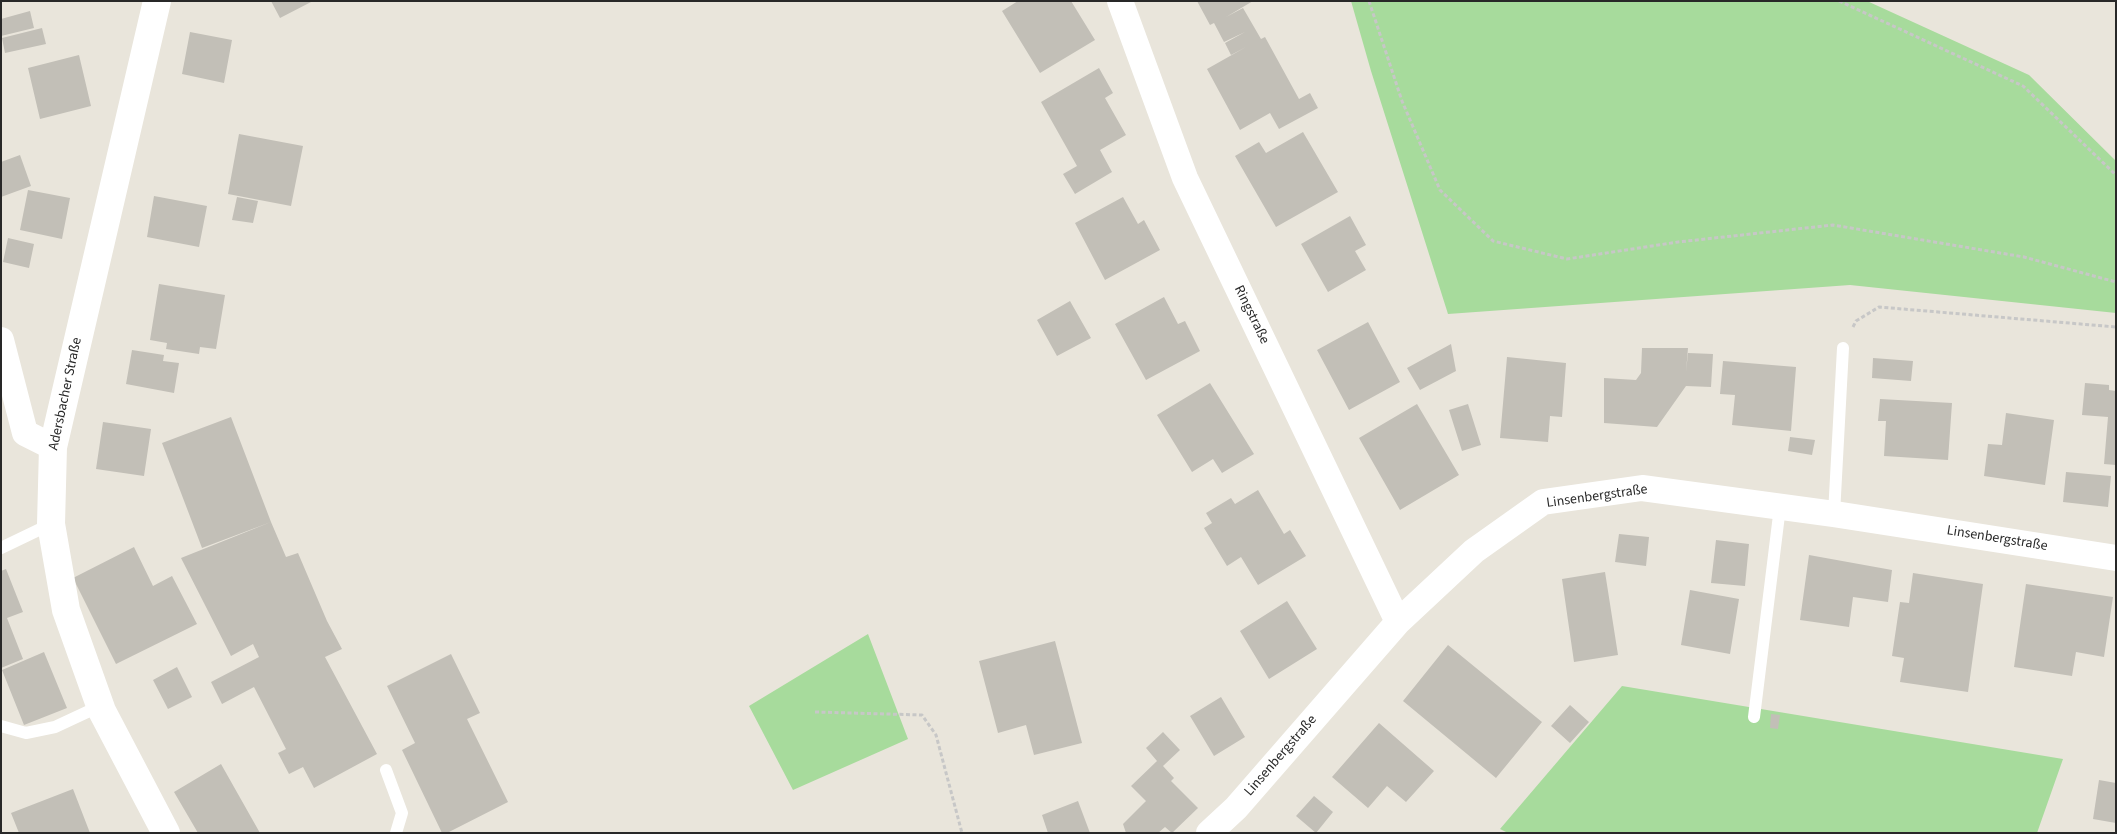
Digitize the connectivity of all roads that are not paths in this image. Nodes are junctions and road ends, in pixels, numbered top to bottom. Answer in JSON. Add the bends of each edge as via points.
{"nodes":[{"id":1,"x":157,"y":1,"type":"edge"},
{"id":2,"x":1120,"y":1,"type":"edge"},
{"id":3,"x":1,"y":340,"type":"edge"},
{"id":4,"x":1843,"y":348,"type":"road end"},
{"id":5,"x":53,"y":447,"type":"junction"},
{"id":6,"x":1780,"y":507,"type":"junction"},
{"id":7,"x":1834,"y":514,"type":"junction"},
{"id":8,"x":51,"y":524,"type":"junction"},
{"id":9,"x":1,"y":548,"type":"edge"},
{"id":10,"x":2116,"y":558,"type":"edge"},
{"id":11,"x":1398,"y":622,"type":"junction"},
{"id":12,"x":100,"y":706,"type":"junction"},
{"id":13,"x":1754,"y":717,"type":"dead end"},
{"id":14,"x":1,"y":726,"type":"edge"},
{"id":15,"x":386,"y":770,"type":"dead end"},
{"id":16,"x":166,"y":833,"type":"edge"},
{"id":17,"x":396,"y":833,"type":"edge"},
{"id":18,"x":1209,"y":833,"type":"edge"}],
"edges":[{"from":1,"to":5,"type":"street","name":"Adersbacher Straße"},
{"from":2,"to":11,"type":"street","name":"Ringstraße","via":[[1185,178]]},
{"from":3,"to":5,"type":"street","via":[[25,433]]},
{"from":4,"to":7,"type":"lane"},
{"from":5,"to":8,"type":"street","name":"Adersbacher Straße"},
{"from":6,"to":7,"type":"street","name":"Linsenbergstraße"},
{"from":6,"to":11,"type":"street","name":"Linsenbergstraße","via":[[1642,488],[1543,502],[1474,551]]},
{"from":6,"to":13,"type":"lane"},
{"from":7,"to":10,"type":"street","name":"Linsenbergstraße"},
{"from":8,"to":9,"type":"lane"},
{"from":8,"to":12,"type":"street","name":"Adersbacher Straße","via":[[66,610]]},
{"from":11,"to":18,"type":"street","name":"Linsenbergstraße","via":[[1236,808]]},
{"from":12,"to":14,"type":"lane","via":[[55,727],[26,733]]},
{"from":12,"to":16,"type":"street","name":"Adersbacher Straße"},
{"from":15,"to":17,"type":"lane","via":[[402,813]]}]}
